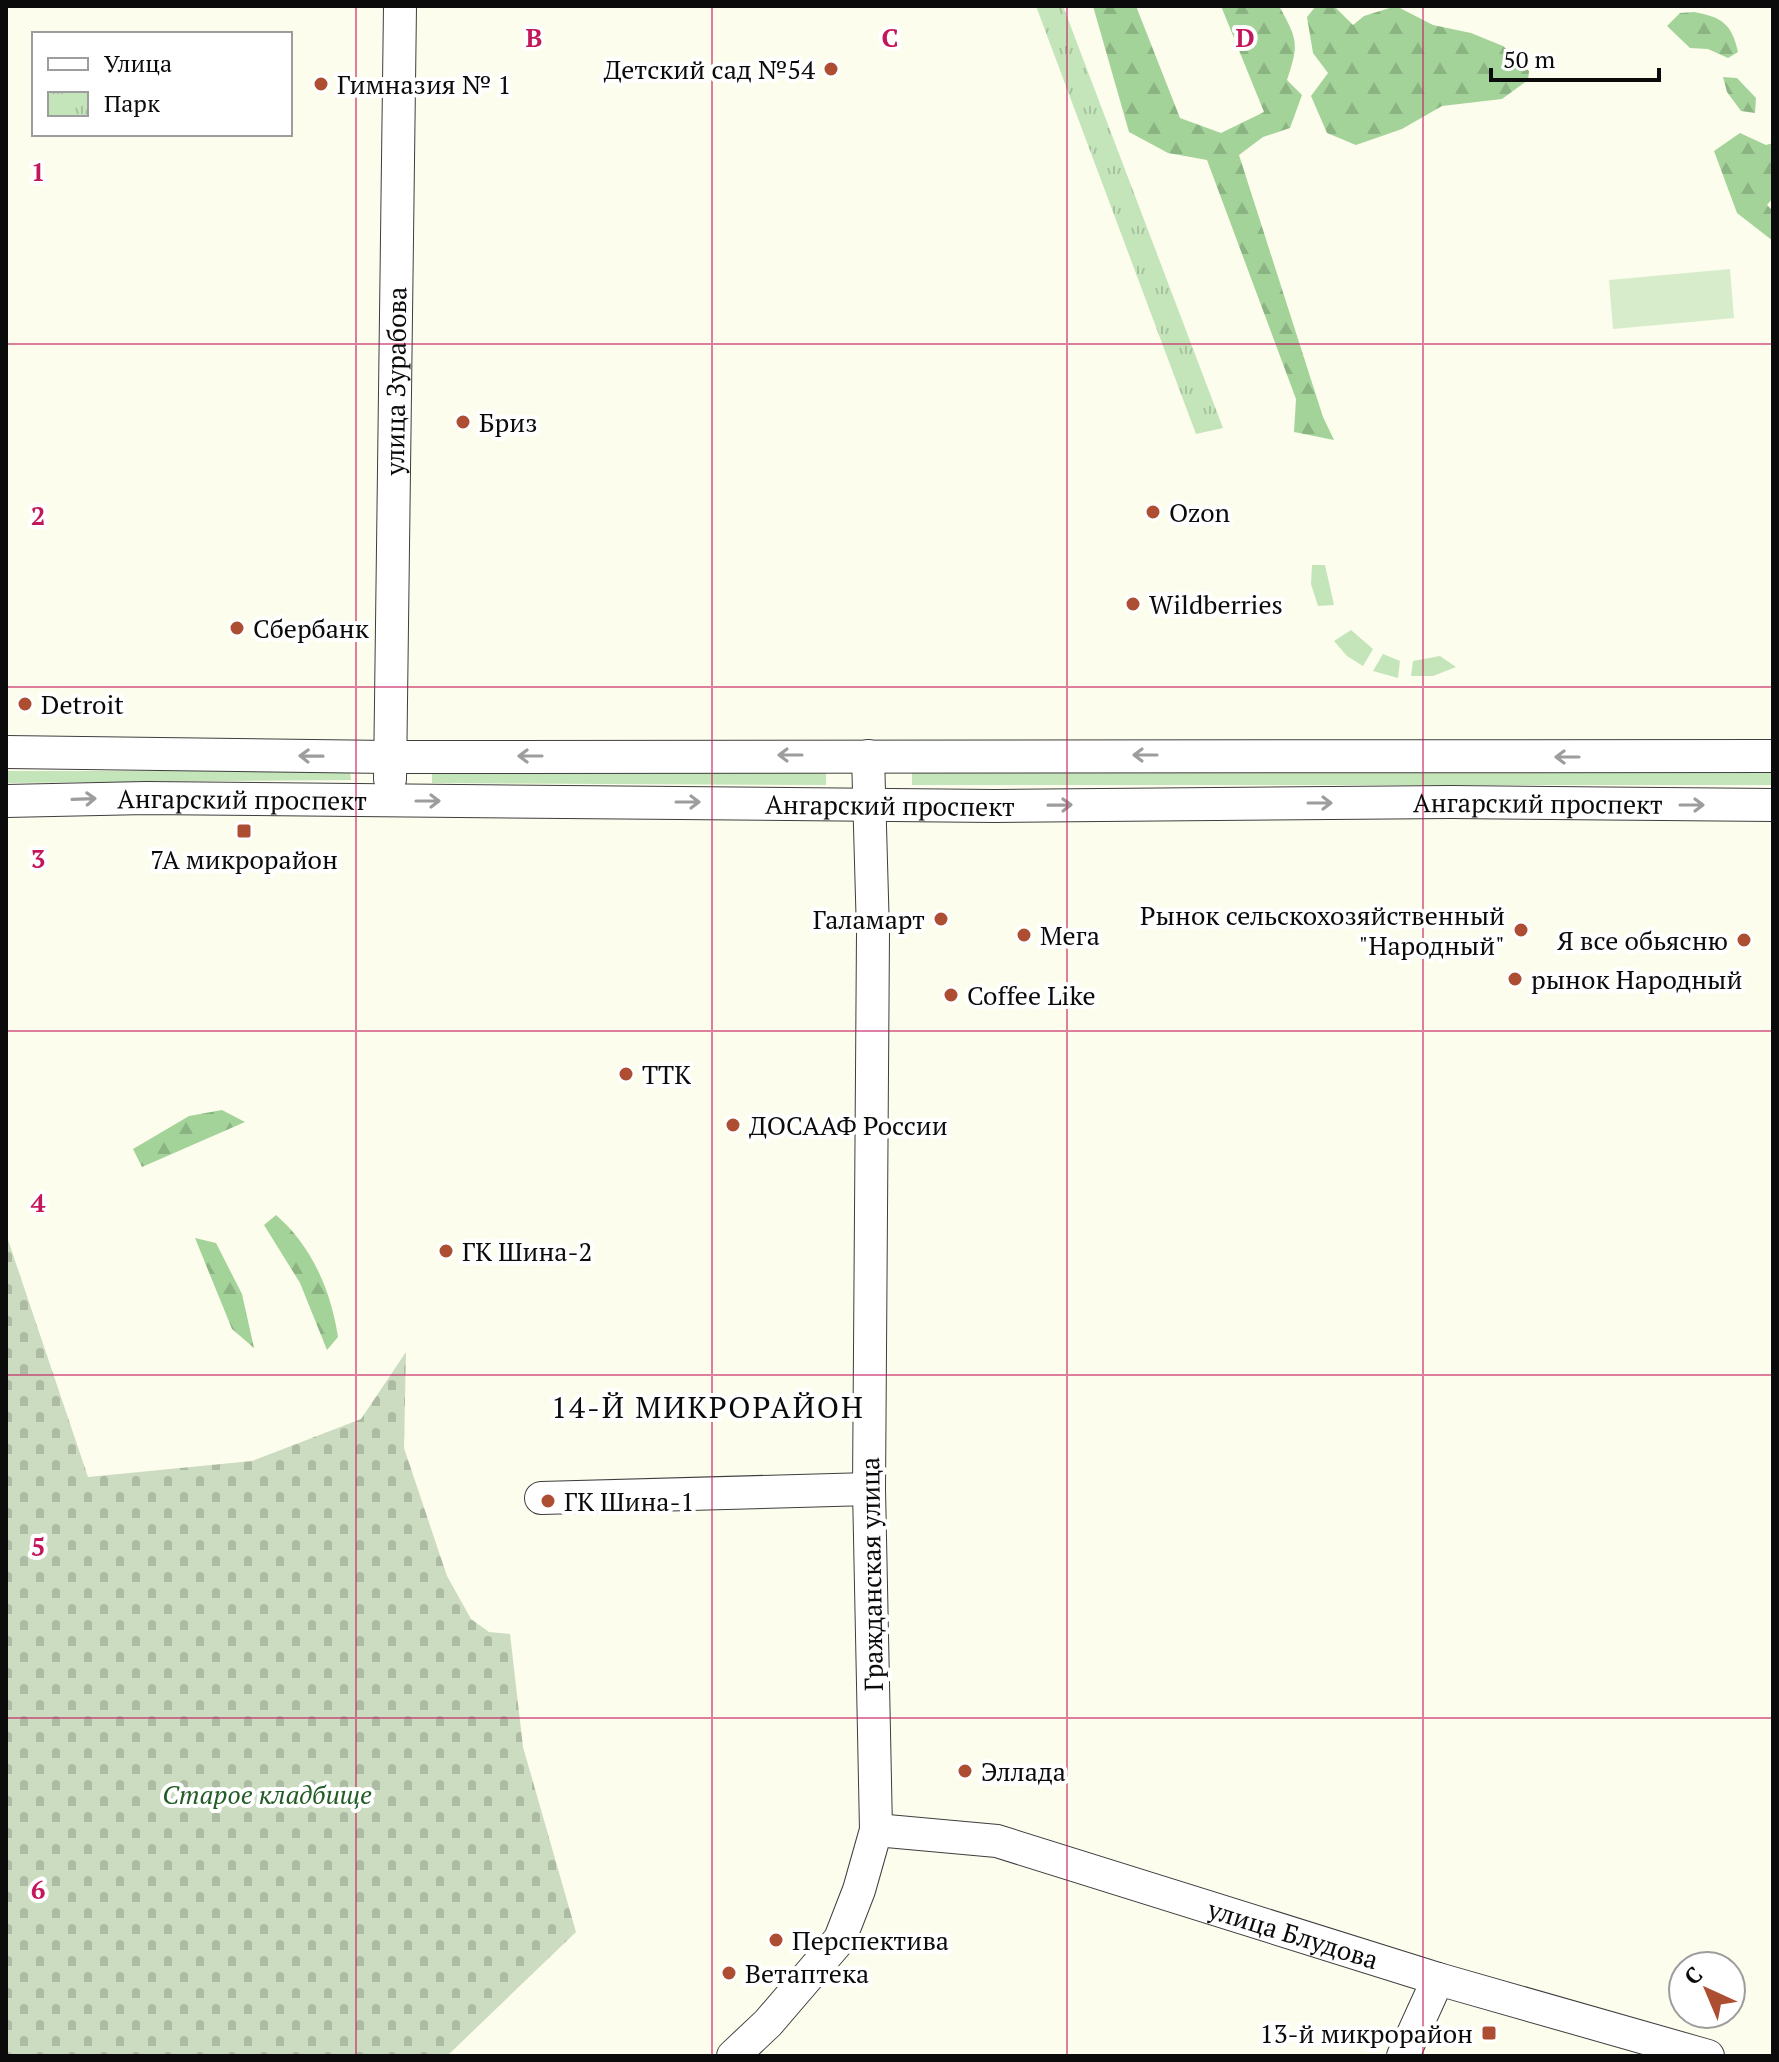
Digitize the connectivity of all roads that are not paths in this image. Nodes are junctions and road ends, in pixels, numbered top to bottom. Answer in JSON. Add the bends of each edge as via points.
{"nodes":[{"id":1,"x":400,"y":6,"type":"edge"},
{"id":2,"x":6,"y":752,"type":"edge"},
{"id":3,"x":868,"y":756,"type":"junction"},
{"id":4,"x":1773,"y":756,"type":"edge"},
{"id":5,"x":389,"y":757,"type":"junction"},
{"id":6,"x":6,"y":801,"type":"edge"},
{"id":7,"x":391,"y":801,"type":"junction"},
{"id":8,"x":870,"y":802,"type":"junction"},
{"id":9,"x":1773,"y":805,"type":"edge"},
{"id":10,"x":869,"y":1489,"type":"junction"},
{"id":11,"x":541,"y":1498,"type":"dead end"},
{"id":12,"x":876,"y":1830,"type":"junction"},
{"id":13,"x":1438,"y":1979,"type":"junction"},
{"id":14,"x":733,"y":2056,"type":"edge"},
{"id":15,"x":1403,"y":2056,"type":"edge"},
{"id":16,"x":1708,"y":2056,"type":"edge"}],
"edges":[{"from":1,"to":5,"type":"street","name":"улица Зурабова"},
{"from":5,"to":2,"type":"street","name":"Ангарский проспект","one_way":true},
{"from":4,"to":3,"type":"street","name":"Ангарский проспект","one_way":true},
{"from":3,"to":5,"type":"street","name":"Ангарский проспект","one_way":true},
{"from":3,"to":8,"type":"street","name":"Гражданская улица"},
{"from":5,"to":7,"type":"street","name":"улица Зурабова"},
{"from":6,"to":7,"type":"street","name":"Ангарский проспект","one_way":true},
{"from":7,"to":8,"type":"street","name":"Ангарский проспект","one_way":true},
{"from":8,"to":9,"type":"street","name":"Ангарский проспект","one_way":true},
{"from":8,"to":10,"type":"street","name":"Гражданская улица"},
{"from":10,"to":11,"type":"street"},
{"from":10,"to":12,"type":"street","name":"Гражданская улица"},
{"from":12,"to":13,"type":"street","name":"улица Блудова","via":[[997,1841]]},
{"from":12,"to":14,"type":"street","name":"Гражданская улица","via":[[840,1939]]},
{"from":13,"to":15,"type":"street"},
{"from":13,"to":16,"type":"street","name":"улица Блудова"}]}
